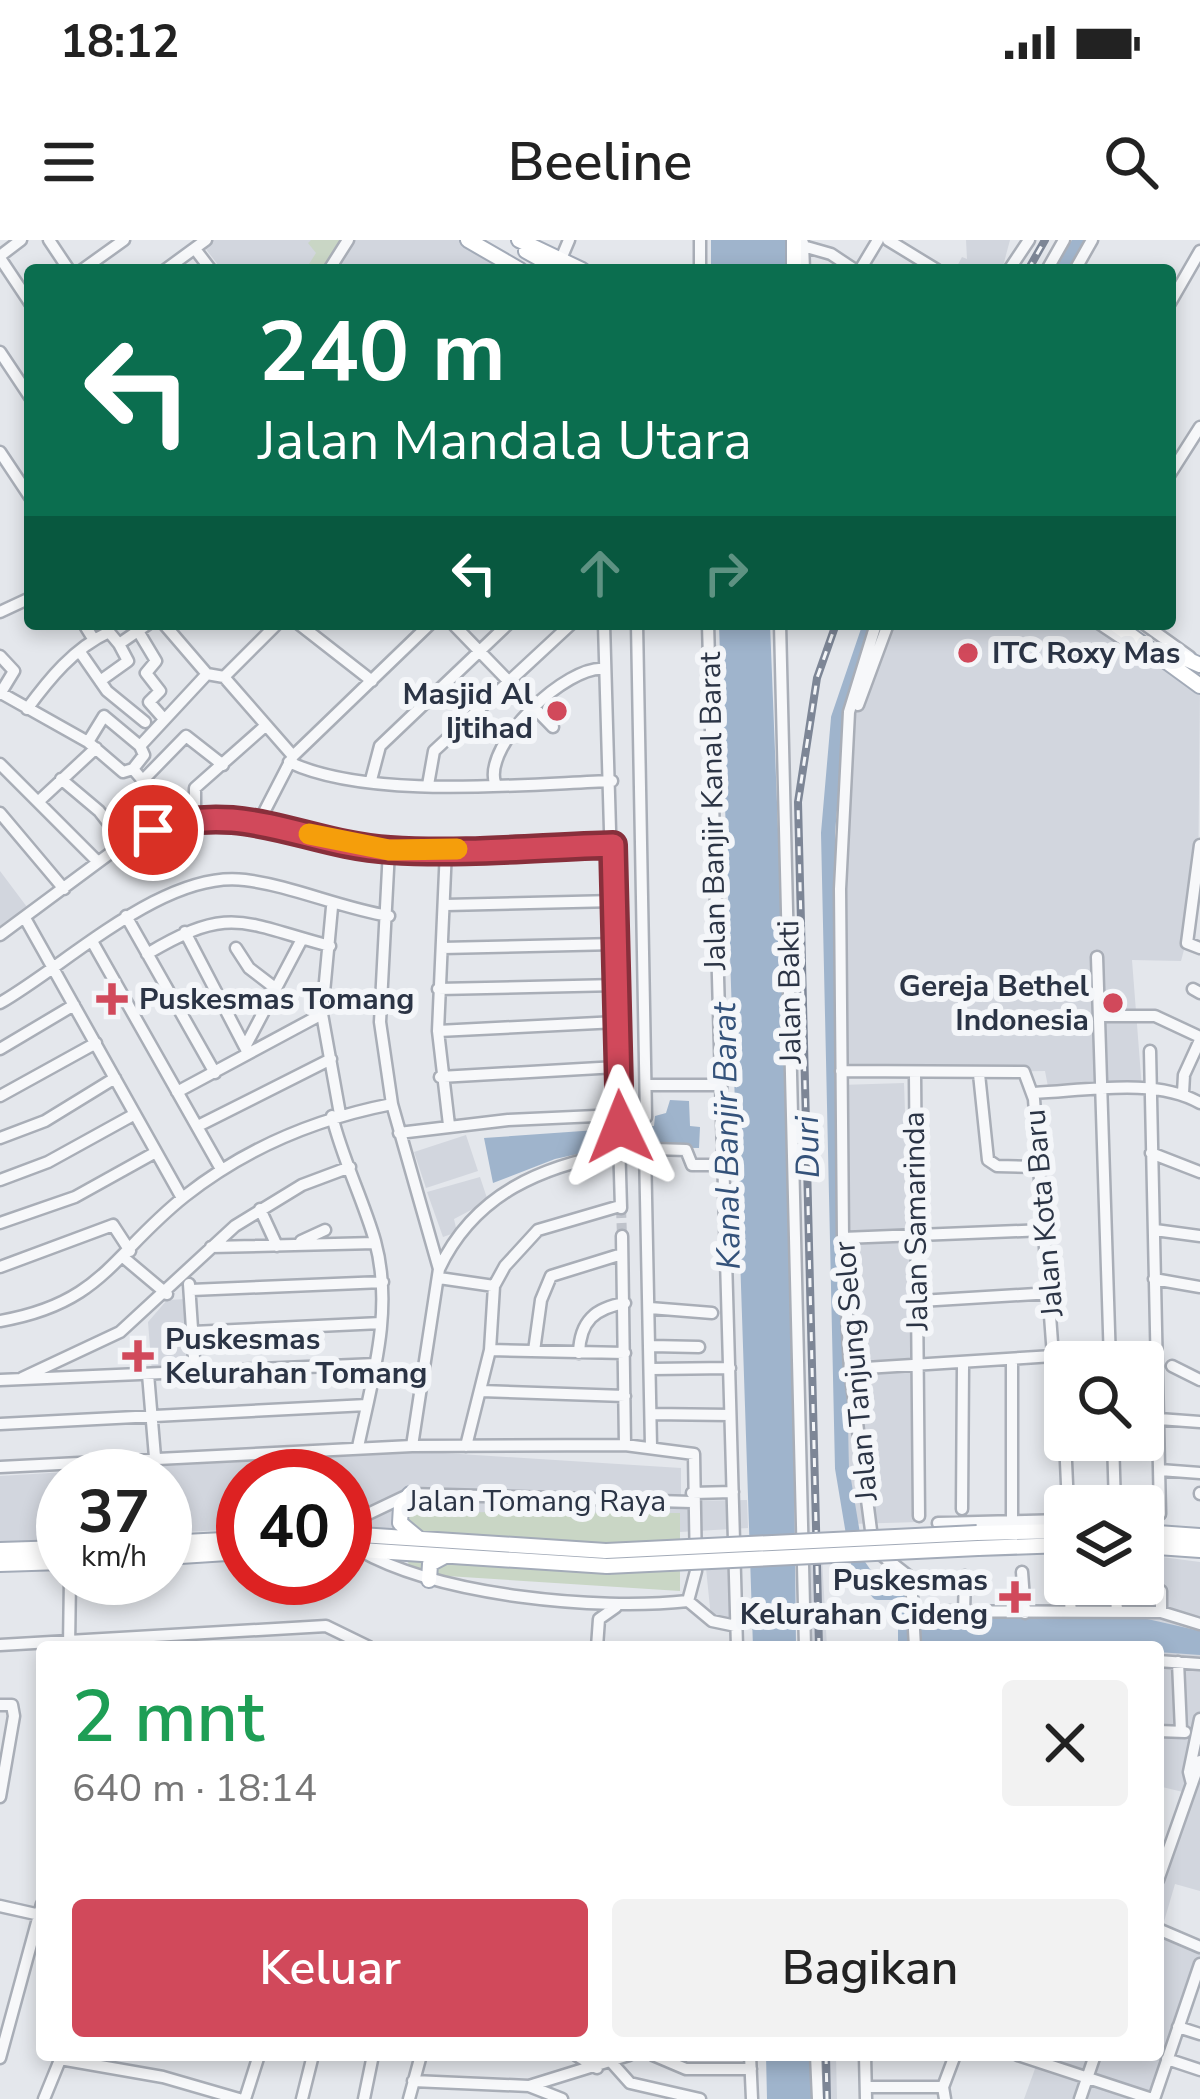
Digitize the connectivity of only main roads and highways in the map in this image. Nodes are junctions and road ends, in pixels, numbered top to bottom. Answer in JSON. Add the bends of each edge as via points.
{"nodes":[{"id":1,"x":467,"y":240,"type":"edge"},
{"id":2,"x":516,"y":240,"type":"edge"},
{"id":3,"x":493,"y":254,"type":"junction"},
{"id":4,"x":510,"y":264,"type":"edge"},
{"id":5,"x":532,"y":264,"type":"edge"},
{"id":6,"x":538,"y":264,"type":"edge"},
{"id":7,"x":560,"y":264,"type":"edge"},
{"id":8,"x":1125,"y":630,"type":"edge"},
{"id":9,"x":1134,"y":630,"type":"edge"},
{"id":10,"x":1161,"y":651,"type":"junction"},
{"id":11,"x":1196,"y":672,"type":"edge"},
{"id":12,"x":410,"y":1494,"type":"road end"},
{"id":13,"x":372,"y":1533,"type":"edge"},
{"id":14,"x":1044,"y":1533,"type":"edge"},
{"id":15,"x":1164,"y":1533,"type":"edge"},
{"id":16,"x":1200,"y":1536,"type":"edge"},
{"id":17,"x":423,"y":1540,"type":"junction"},
{"id":18,"x":978,"y":1540,"type":"junction"},
{"id":19,"x":1044,"y":1544,"type":"edge"},
{"id":20,"x":1164,"y":1547,"type":"edge"},
{"id":21,"x":36,"y":1549,"type":"edge"},
{"id":22,"x":0,"y":1550,"type":"edge"},
{"id":23,"x":1200,"y":1550,"type":"edge"},
{"id":24,"x":372,"y":1551,"type":"edge"},
{"id":25,"x":448,"y":1556,"type":"junction"},
{"id":26,"x":607,"y":1558,"type":"junction"},
{"id":27,"x":36,"y":1563,"type":"edge"},
{"id":28,"x":0,"y":1564,"type":"edge"},
{"id":29,"x":429,"y":1580,"type":"road end"}],
"edges":[{"from":1,"to":3,"type":"main road"},
{"from":2,"to":6,"type":"main road"},
{"from":2,"to":7,"type":"main road"},
{"from":3,"to":4,"type":"main road"},
{"from":3,"to":5,"type":"main road"},
{"from":8,"to":10,"type":"main road"},
{"from":9,"to":10,"type":"main road"},
{"from":10,"to":11,"type":"main road"},
{"from":12,"to":17,"type":"main road","via":[[400,1522]]},
{"from":13,"to":17,"type":"main road","name":"Jalan Tomang Raya"},
{"from":14,"to":18,"type":"main road"},
{"from":15,"to":16,"type":"main road"},
{"from":17,"to":26,"type":"main road","name":"Jalan Tomang Raya"},
{"from":18,"to":19,"type":"main road"},
{"from":18,"to":26,"type":"main road","name":"Jalan Tomang Raya","bridge":true},
{"from":20,"to":23,"type":"main road"},
{"from":21,"to":22,"type":"main road"},
{"from":24,"to":25,"type":"main road","name":"Jalan Tomang Raya"},
{"from":25,"to":26,"type":"main road","name":"Jalan Tomang Raya"},
{"from":25,"to":29,"type":"main road","via":[[430,1564]]},
{"from":27,"to":28,"type":"main road"}]}
